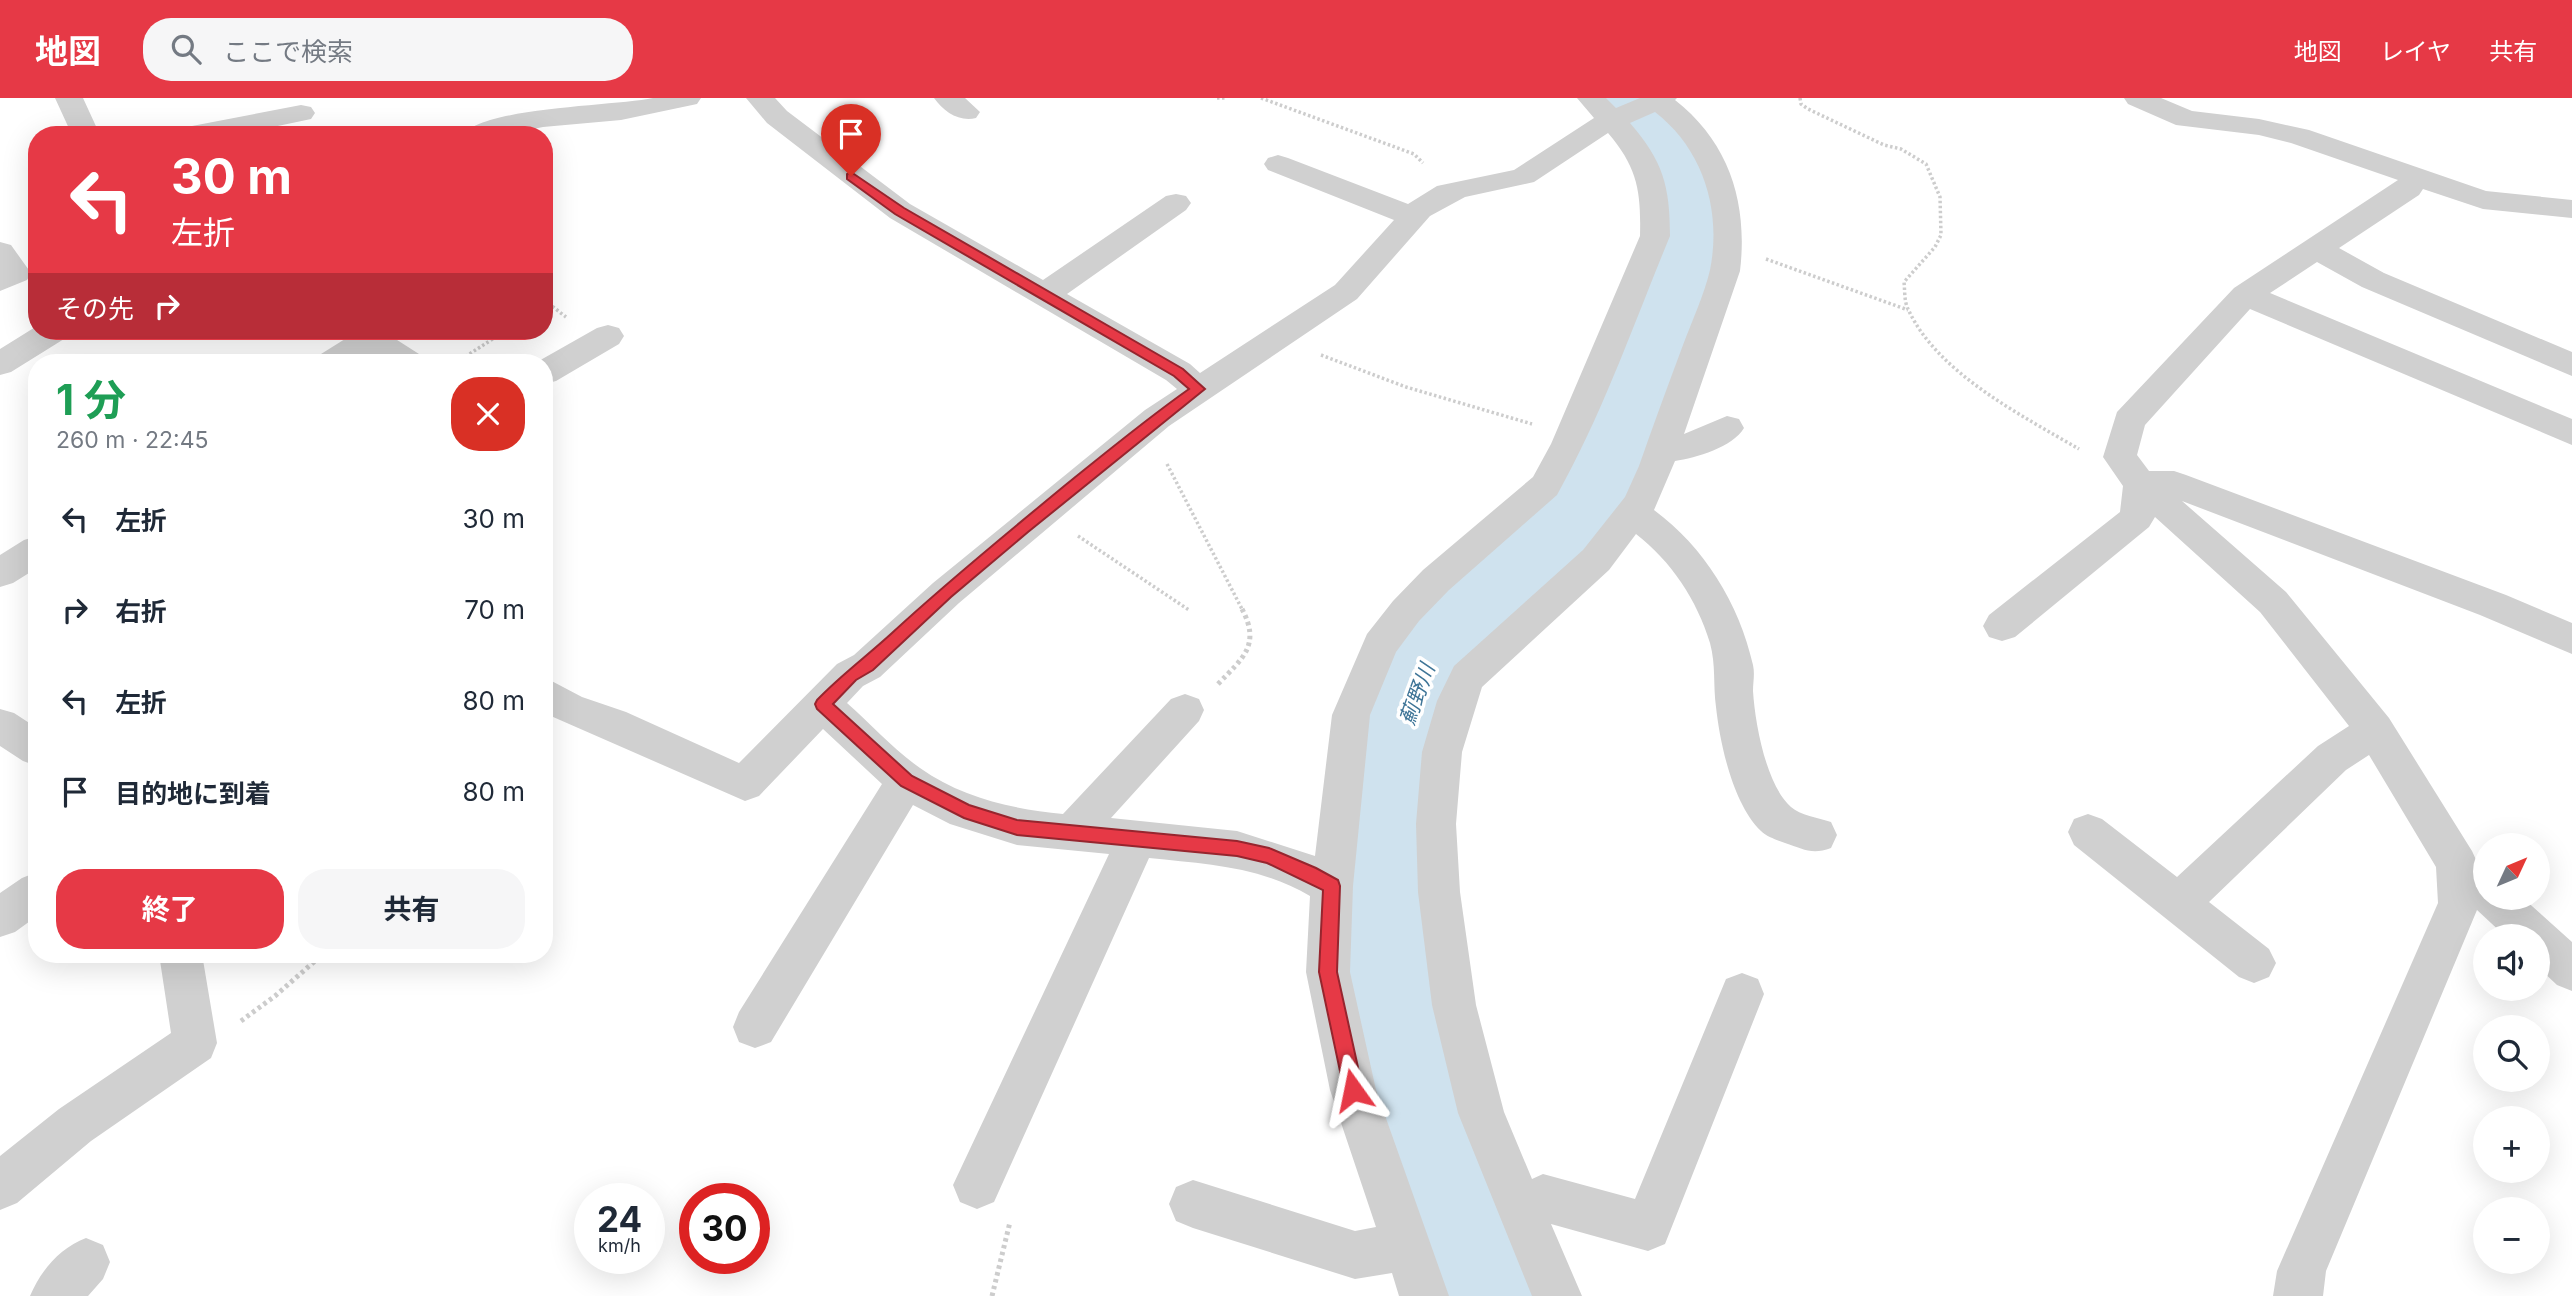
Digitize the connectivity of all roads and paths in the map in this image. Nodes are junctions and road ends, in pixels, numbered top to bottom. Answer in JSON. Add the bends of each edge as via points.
{"nodes":[{"id":1,"x":69,"y":98,"type":"edge"},
{"id":2,"x":687,"y":98,"type":"edge"},
{"id":3,"x":760,"y":98,"type":"edge"},
{"id":4,"x":1217,"y":98,"type":"edge"},
{"id":5,"x":1227,"y":98,"type":"edge"},
{"id":6,"x":1800,"y":98,"type":"edge"},
{"id":7,"x":2138,"y":98,"type":"edge"},
{"id":8,"x":1265,"y":99,"type":"edge"},
{"id":9,"x":1661,"y":100,"type":"edge"},
{"id":10,"x":1601,"y":109,"type":"edge"},
{"id":11,"x":304,"y":115,"type":"edge"},
{"id":12,"x":82,"y":126,"type":"edge"},
{"id":13,"x":242,"y":126,"type":"edge"},
{"id":14,"x":498,"y":126,"type":"edge"},
{"id":15,"x":1278,"y":164,"type":"dead end"},
{"id":16,"x":2416,"y":176,"type":"junction"},
{"id":17,"x":1176,"y":203,"type":"dead end"},
{"id":18,"x":2572,"y":209,"type":"edge"},
{"id":19,"x":1414,"y":217,"type":"junction"},
{"id":20,"x":1730,"y":244,"type":"junction"},
{"id":21,"x":2317,"y":249,"type":"junction"},
{"id":22,"x":0,"y":251,"type":"edge"},
{"id":23,"x":0,"y":281,"type":"edge"},
{"id":24,"x":1044,"y":295,"type":"junction"},
{"id":25,"x":2245,"y":295,"type":"junction"},
{"id":26,"x":1908,"y":310,"type":"junction"},
{"id":27,"x":608,"y":336,"type":"dead end"},
{"id":28,"x":1275,"y":338,"type":"junction"},
{"id":29,"x":39,"y":340,"type":"edge"},
{"id":30,"x":356,"y":340,"type":"edge"},
{"id":31,"x":373,"y":340,"type":"edge"},
{"id":32,"x":491,"y":340,"type":"edge"},
{"id":33,"x":341,"y":354,"type":"edge"},
{"id":34,"x":395,"y":354,"type":"edge"},
{"id":35,"x":469,"y":354,"type":"edge"},
{"id":36,"x":0,"y":364,"type":"edge"},
{"id":37,"x":2572,"y":365,"type":"edge"},
{"id":38,"x":553,"y":368,"type":"edge"},
{"id":39,"x":1198,"y":389,"type":"junction"},
{"id":40,"x":1147,"y":426,"type":"junction"},
{"id":41,"x":1727,"y":428,"type":"dead end"},
{"id":42,"x":2572,"y":433,"type":"edge"},
{"id":43,"x":1571,"y":438,"type":"junction"},
{"id":44,"x":1661,"y":451,"type":"junction"},
{"id":45,"x":2132,"y":476,"type":"junction"},
{"id":46,"x":1042,"y":512,"type":"junction"},
{"id":47,"x":1633,"y":513,"type":"junction"},
{"id":48,"x":28,"y":556,"type":"edge"},
{"id":49,"x":0,"y":573,"type":"edge"},
{"id":50,"x":1189,"y":610,"type":"dead end"},
{"id":51,"x":2003,"y":626,"type":"dead end"},
{"id":52,"x":2572,"y":639,"type":"edge"},
{"id":53,"x":553,"y":699,"type":"edge"},
{"id":54,"x":822,"y":704,"type":"junction"},
{"id":55,"x":1185,"y":710,"type":"joint"},
{"id":56,"x":0,"y":725,"type":"edge"},
{"id":57,"x":2375,"y":730,"type":"junction"},
{"id":58,"x":28,"y":743,"type":"edge"},
{"id":59,"x":906,"y":781,"type":"junction"},
{"id":60,"x":1072,"y":832,"type":"junction"},
{"id":61,"x":2088,"y":832,"type":"dead end"},
{"id":62,"x":1816,"y":835,"type":"dead end"},
{"id":63,"x":1137,"y":839,"type":"junction"},
{"id":64,"x":2471,"y":877,"type":"edge"},
{"id":65,"x":1332,"y":886,"type":"junction"},
{"id":66,"x":28,"y":898,"type":"edge"},
{"id":67,"x":2179,"y":903,"type":"junction"},
{"id":68,"x":2506,"y":910,"type":"edge"},
{"id":69,"x":0,"y":918,"type":"edge"},
{"id":70,"x":2522,"y":924,"type":"edge"},
{"id":71,"x":2550,"y":950,"type":"edge"},
{"id":72,"x":182,"y":963,"type":"edge"},
{"id":73,"x":312,"y":963,"type":"edge"},
{"id":74,"x":2254,"y":963,"type":"dead end"},
{"id":75,"x":2572,"y":971,"type":"edge"},
{"id":76,"x":1742,"y":994,"type":"dead end"},
{"id":77,"x":755,"y":1027,"type":"dead end"},
{"id":78,"x":195,"y":1043,"type":"junction"},
{"id":79,"x":976,"y":1185,"type":"dead end"},
{"id":80,"x":0,"y":1186,"type":"edge"},
{"id":81,"x":1193,"y":1204,"type":"dead end"},
{"id":82,"x":1522,"y":1209,"type":"junction"},
{"id":83,"x":1011,"y":1219,"type":"dead end"},
{"id":84,"x":1407,"y":1246,"type":"junction"},
{"id":85,"x":992,"y":1296,"type":"edge"},
{"id":86,"x":1424,"y":1296,"type":"edge"},
{"id":87,"x":1557,"y":1296,"type":"edge"},
{"id":88,"x":2298,"y":1296,"type":"edge"}],
"edges":[{"from":1,"to":12,"type":"street"},
{"from":2,"to":14,"type":"street","via":[[613,113]]},
{"from":3,"to":24,"type":"street","via":[[777,117],[900,211]]},
{"from":4,"to":5,"type":"path"},
{"from":6,"to":26,"type":"path","via":[[1808,109],[1911,153],[1926,164],[1936,182],[1941,235],[1904,282]]},
{"from":7,"to":16,"type":"street","via":[[2186,119],[2299,136]]},
{"from":8,"to":19,"type":"path","via":[[1414,154],[1427,173]]},
{"from":9,"to":10,"type":"street"},
{"from":9,"to":20,"type":"street","via":[[1678,114],[1713,160],[1726,194]]},
{"from":10,"to":19,"type":"street","via":[[1524,176],[1444,193]]},
{"from":10,"to":43,"type":"street","via":[[1649,172],[1655,236]]},
{"from":11,"to":13,"type":"street"},
{"from":15,"to":19,"type":"street"},
{"from":16,"to":18,"type":"street","via":[[2483,200]]},
{"from":16,"to":21,"type":"street","via":[[2409,189]]},
{"from":17,"to":24,"type":"street"},
{"from":19,"to":28,"type":"street","via":[[1346,292]]},
{"from":20,"to":26,"type":"path"},
{"from":20,"to":44,"type":"street","via":[[1725,271]]},
{"from":21,"to":25,"type":"street"},
{"from":21,"to":37,"type":"street","via":[[2373,280]]},
{"from":22,"to":23,"type":"street","via":[[16,273]]},
{"from":24,"to":39,"type":"street","via":[[1178,372]]},
{"from":25,"to":42,"type":"street"},
{"from":25,"to":45,"type":"street","via":[[2129,421],[2120,457]]},
{"from":26,"to":45,"type":"path","via":[[1940,352],[1983,390],[2092,457]]},
{"from":27,"to":38,"type":"street"},
{"from":28,"to":39,"type":"street"},
{"from":28,"to":43,"type":"path","via":[[1406,387]]},
{"from":29,"to":36,"type":"street"},
{"from":30,"to":33,"type":"street"},
{"from":31,"to":34,"type":"street"},
{"from":32,"to":35,"type":"path"},
{"from":39,"to":40,"type":"street"},
{"from":40,"to":46,"type":"street"},
{"from":40,"to":55,"type":"path","via":[[1251,626],[1253,640],[1246,655]]},
{"from":41,"to":44,"type":"street","via":[[1687,447]]},
{"from":43,"to":65,"type":"street","via":[[1545,486],[1436,580],[1380,645],[1351,715]]},
{"from":44,"to":47,"type":"street"},
{"from":45,"to":51,"type":"street","via":[[2137,518]]},
{"from":45,"to":52,"type":"street","via":[[2174,484]]},
{"from":45,"to":57,"type":"street","via":[[2273,602]]},
{"from":46,"to":50,"type":"path"},
{"from":46,"to":54,"type":"street"},
{"from":47,"to":62,"type":"street","via":[[1693,568],[1707,588],[1735,668],[1742,749],[1766,807],[1777,821]]},
{"from":47,"to":82,"type":"street","via":[[1596,560],[1467,677],[1442,752],[1436,824],[1439,892],[1454,1005],[1481,1113]]},
{"from":48,"to":49,"type":"street"},
{"from":53,"to":54,"type":"street","via":[[745,784]]},
{"from":54,"to":59,"type":"street"},
{"from":55,"to":60,"type":"street"},
{"from":56,"to":58,"type":"street"},
{"from":57,"to":64,"type":"street"},
{"from":57,"to":67,"type":"street","via":[[2332,758]]},
{"from":59,"to":60,"type":"street","via":[[977,815],[1017,827]]},
{"from":59,"to":77,"type":"street"},
{"from":60,"to":63,"type":"street"},
{"from":61,"to":67,"type":"street"},
{"from":63,"to":65,"type":"street","via":[[1269,856]]},
{"from":63,"to":79,"type":"street"},
{"from":64,"to":88,"type":"street","via":[[2302,1271]]},
{"from":65,"to":84,"type":"street","via":[[1328,972],[1353,1090]]},
{"from":66,"to":69,"type":"street"},
{"from":67,"to":74,"type":"street"},
{"from":68,"to":70,"type":"street"},
{"from":71,"to":75,"type":"street"},
{"from":72,"to":78,"type":"street"},
{"from":73,"to":78,"type":"path","via":[[218,1040]]},
{"from":76,"to":82,"type":"street","via":[[1648,1227],[1543,1198]]},
{"from":78,"to":80,"type":"street","via":[[75,1125]]},
{"from":81,"to":84,"type":"street","via":[[1355,1255]]},
{"from":82,"to":87,"type":"street"},
{"from":83,"to":85,"type":"path"},
{"from":84,"to":86,"type":"street"}]}
